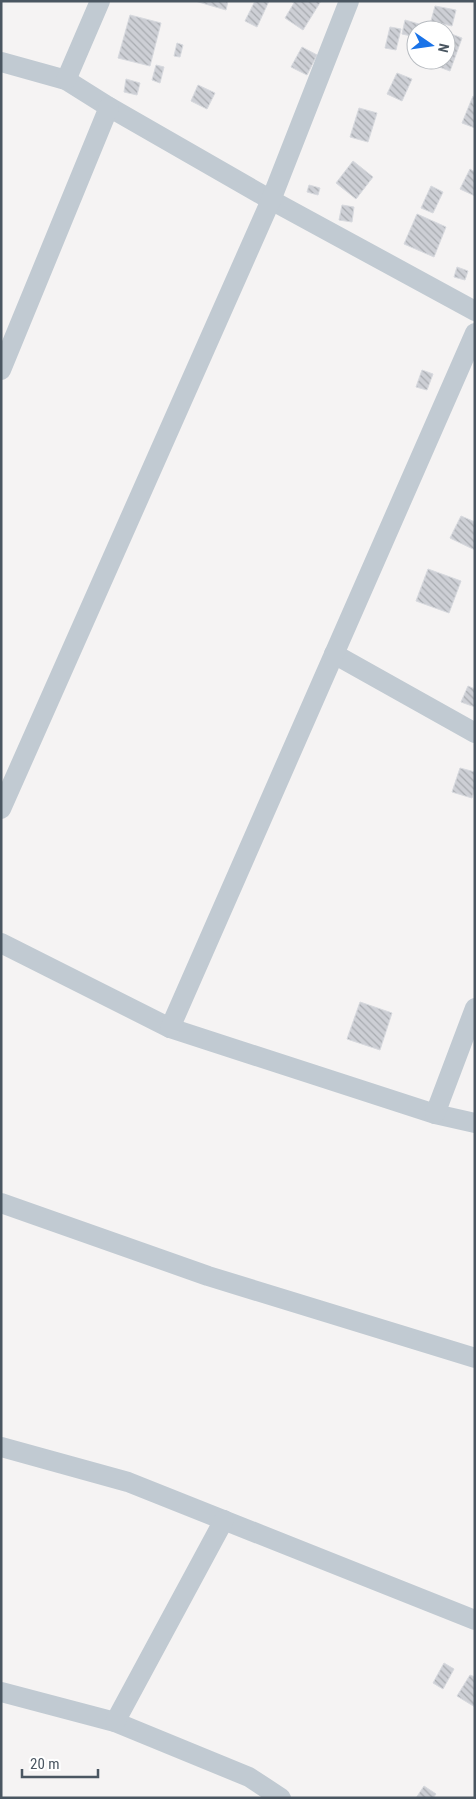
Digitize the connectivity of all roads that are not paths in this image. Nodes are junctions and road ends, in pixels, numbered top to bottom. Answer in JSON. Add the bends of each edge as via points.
{"nodes":[{"id":1,"x":100,"y":1,"type":"edge"},
{"id":2,"x":349,"y":1,"type":"edge"},
{"id":3,"x":1,"y":62,"type":"edge"},
{"id":4,"x":66,"y":80,"type":"junction"},
{"id":5,"x":109,"y":107,"type":"junction"},
{"id":6,"x":271,"y":200,"type":"junction"},
{"id":7,"x":475,"y":311,"type":"edge"},
{"id":8,"x":475,"y":333,"type":"edge"},
{"id":9,"x":1,"y":370,"type":"edge"},
{"id":10,"x":334,"y":654,"type":"junction"},
{"id":11,"x":475,"y":733,"type":"edge"},
{"id":12,"x":1,"y":809,"type":"edge"},
{"id":13,"x":4,"y":950,"type":"edge"},
{"id":14,"x":475,"y":1008,"type":"edge"},
{"id":15,"x":170,"y":1028,"type":"junction"},
{"id":16,"x":435,"y":1114,"type":"junction"},
{"id":17,"x":475,"y":1123,"type":"edge"},
{"id":18,"x":1,"y":1203,"type":"edge"},
{"id":19,"x":475,"y":1358,"type":"edge"},
{"id":20,"x":1,"y":1447,"type":"edge"},
{"id":21,"x":224,"y":1520,"type":"junction"},
{"id":22,"x":475,"y":1620,"type":"edge"},
{"id":23,"x":1,"y":1692,"type":"edge"},
{"id":24,"x":115,"y":1722,"type":"junction"},
{"id":25,"x":281,"y":1798,"type":"edge"}],
"edges":[{"from":1,"to":4,"type":"street"},
{"from":2,"to":6,"type":"street"},
{"from":3,"to":4,"type":"street"},
{"from":4,"to":5,"type":"street"},
{"from":5,"to":6,"type":"street"},
{"from":5,"to":9,"type":"street"},
{"from":6,"to":7,"type":"street"},
{"from":6,"to":12,"type":"street"},
{"from":8,"to":10,"type":"street"},
{"from":10,"to":11,"type":"street"},
{"from":10,"to":15,"type":"street"},
{"from":13,"to":15,"type":"street"},
{"from":14,"to":16,"type":"street"},
{"from":15,"to":16,"type":"street"},
{"from":16,"to":17,"type":"street"},
{"from":18,"to":19,"type":"street","via":[[208,1276]]},
{"from":20,"to":21,"type":"street","via":[[128,1482]]},
{"from":21,"to":22,"type":"street"},
{"from":21,"to":24,"type":"street"},
{"from":23,"to":24,"type":"street"},
{"from":24,"to":25,"type":"street","via":[[249,1777]]}]}
